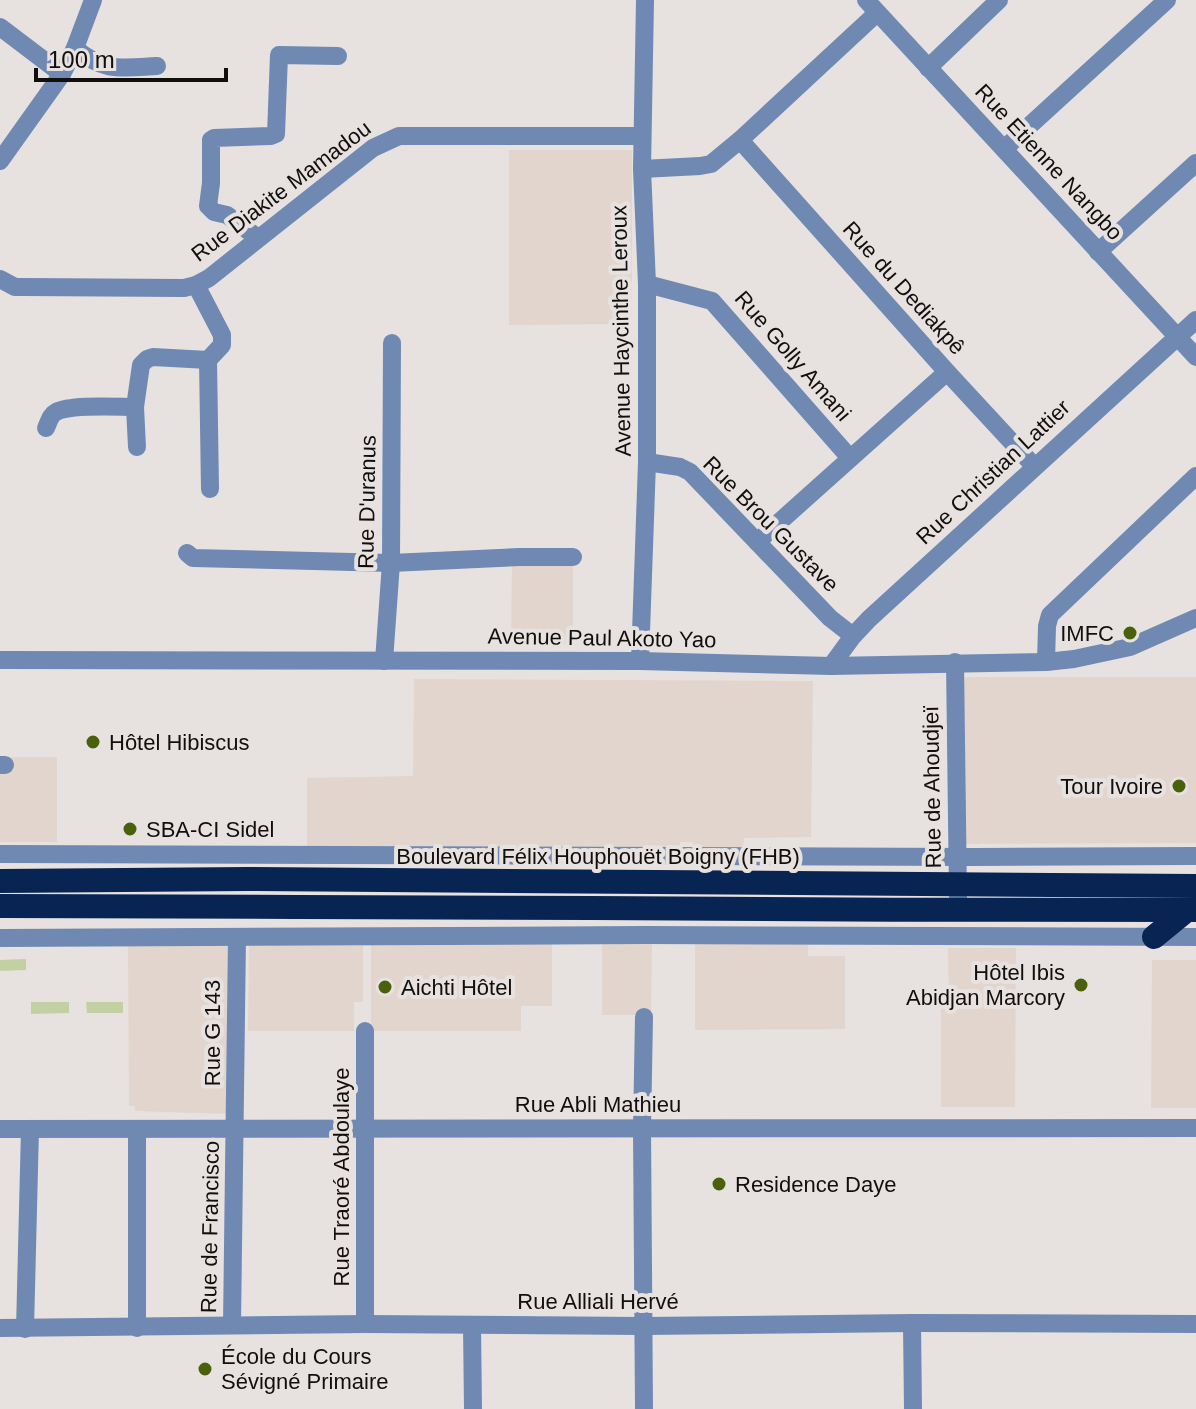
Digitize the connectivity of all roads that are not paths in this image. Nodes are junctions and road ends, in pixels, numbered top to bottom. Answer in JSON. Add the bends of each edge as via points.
{"nodes":[{"id":1,"x":93,"y":0,"type":"edge"},
{"id":2,"x":645,"y":0,"type":"edge"},
{"id":3,"x":999,"y":0,"type":"edge"},
{"id":4,"x":1167,"y":0,"type":"edge"},
{"id":5,"x":871,"y":6,"type":"edge"},
{"id":6,"x":0,"y":27,"type":"edge"},
{"id":7,"x":75,"y":48,"type":"junction"},
{"id":8,"x":338,"y":56,"type":"dead end"},
{"id":9,"x":157,"y":66,"type":"dead end"},
{"id":10,"x":928,"y":68,"type":"junction"},
{"id":11,"x":62,"y":74,"type":"junction"},
{"id":12,"x":642,"y":136,"type":"junction"},
{"id":13,"x":740,"y":140,"type":"junction"},
{"id":14,"x":1004,"y":149,"type":"junction"},
{"id":15,"x":0,"y":161,"type":"edge"},
{"id":16,"x":1196,"y":163,"type":"edge"},
{"id":17,"x":642,"y":169,"type":"junction"},
{"id":18,"x":258,"y":238,"type":"junction"},
{"id":19,"x":1098,"y":252,"type":"junction"},
{"id":20,"x":0,"y":279,"type":"edge"},
{"id":21,"x":647,"y":284,"type":"junction"},
{"id":22,"x":196,"y":285,"type":"junction"},
{"id":23,"x":1196,"y":320,"type":"edge"},
{"id":24,"x":1177,"y":337,"type":"junction"},
{"id":25,"x":392,"y":343,"type":"dead end"},
{"id":26,"x":1196,"y":357,"type":"edge"},
{"id":27,"x":208,"y":360,"type":"junction"},
{"id":28,"x":947,"y":372,"type":"junction"},
{"id":29,"x":135,"y":407,"type":"junction"},
{"id":30,"x":46,"y":428,"type":"dead end"},
{"id":31,"x":137,"y":447,"type":"dead end"},
{"id":32,"x":850,"y":458,"type":"junction"},
{"id":33,"x":647,"y":462,"type":"junction"},
{"id":34,"x":1034,"y":466,"type":"junction"},
{"id":35,"x":1196,"y":476,"type":"edge"},
{"id":36,"x":210,"y":489,"type":"dead end"},
{"id":37,"x":757,"y":542,"type":"junction"},
{"id":38,"x":187,"y":553,"type":"dead end"},
{"id":39,"x":573,"y":557,"type":"dead end"},
{"id":40,"x":391,"y":563,"type":"junction"},
{"id":41,"x":1196,"y":618,"type":"edge"},
{"id":42,"x":853,"y":636,"type":"junction"},
{"id":43,"x":0,"y":660,"type":"edge"},
{"id":44,"x":384,"y":661,"type":"junction"},
{"id":45,"x":640,"y":661,"type":"junction"},
{"id":46,"x":955,"y":662,"type":"junction"},
{"id":47,"x":1046,"y":662,"type":"junction"},
{"id":48,"x":831,"y":666,"type":"junction"},
{"id":49,"x":0,"y":854,"type":"edge"},
{"id":50,"x":1196,"y":856,"type":"edge"},
{"id":51,"x":957,"y":857,"type":"junction"},
{"id":52,"x":0,"y":881,"type":"edge"},
{"id":53,"x":958,"y":884,"type":"junction"},
{"id":54,"x":1196,"y":886,"type":"edge"},
{"id":55,"x":0,"y":906,"type":"edge"},
{"id":56,"x":1191,"y":910,"type":"edge"},
{"id":57,"x":958,"y":911,"type":"junction"},
{"id":58,"x":958,"y":936,"type":"junction"},
{"id":59,"x":237,"y":937,"type":"junction"},
{"id":60,"x":1154,"y":937,"type":"junction"},
{"id":61,"x":1196,"y":937,"type":"edge"},
{"id":62,"x":0,"y":938,"type":"edge"},
{"id":63,"x":644,"y":1017,"type":"dead end"},
{"id":64,"x":365,"y":1031,"type":"dead end"},
{"id":65,"x":365,"y":1128,"type":"junction"},
{"id":66,"x":642,"y":1128,"type":"junction"},
{"id":67,"x":1196,"y":1128,"type":"edge"},
{"id":68,"x":0,"y":1129,"type":"edge"},
{"id":69,"x":30,"y":1129,"type":"junction"},
{"id":70,"x":137,"y":1129,"type":"junction"},
{"id":71,"x":235,"y":1130,"type":"junction"},
{"id":72,"x":912,"y":1323,"type":"junction"},
{"id":73,"x":365,"y":1324,"type":"junction"},
{"id":74,"x":1196,"y":1324,"type":"edge"},
{"id":75,"x":232,"y":1325,"type":"junction"},
{"id":76,"x":472,"y":1325,"type":"junction"},
{"id":77,"x":643,"y":1326,"type":"junction"},
{"id":78,"x":0,"y":1328,"type":"edge"},
{"id":79,"x":137,"y":1328,"type":"junction"},
{"id":80,"x":25,"y":1329,"type":"junction"},
{"id":81,"x":473,"y":1409,"type":"edge"},
{"id":82,"x":644,"y":1409,"type":"edge"},
{"id":83,"x":913,"y":1409,"type":"edge"}],
"edges":[{"from":1,"to":7,"type":"street"},
{"from":2,"to":12,"type":"street","name":"Avenue Haycinthe Leroux"},
{"from":3,"to":10,"type":"street"},
{"from":4,"to":14,"type":"street"},
{"from":5,"to":10,"type":"street","name":"Rue Etienne Nangbo"},
{"from":5,"to":13,"type":"street"},
{"from":6,"to":11,"type":"street"},
{"from":7,"to":9,"type":"street","via":[[108,68]]},
{"from":7,"to":11,"type":"street"},
{"from":8,"to":18,"type":"street","via":[[279,55],[276,134],[211,140],[208,206]]},
{"from":10,"to":14,"type":"street","name":"Rue Etienne Nangbo"},
{"from":11,"to":15,"type":"street"},
{"from":12,"to":17,"type":"street","name":"Avenue Haycinthe Leroux"},
{"from":12,"to":18,"type":"street","name":"Rue Diakite Mamadou","via":[[399,136],[373,148]]},
{"from":13,"to":17,"type":"street","via":[[711,164]]},
{"from":13,"to":28,"type":"street","name":"Rue du Dediakpê"},
{"from":14,"to":19,"type":"street","name":"Rue Etienne Nangbo"},
{"from":16,"to":19,"type":"street"},
{"from":17,"to":21,"type":"street","name":"Avenue Haycinthe Leroux"},
{"from":18,"to":22,"type":"street","name":"Rue Diakite Mamadou"},
{"from":19,"to":24,"type":"street","name":"Rue Etienne Nangbo"},
{"from":20,"to":22,"type":"street","name":"Rue Diakite Mamadou","via":[[15,287]]},
{"from":21,"to":32,"type":"street","name":"Rue Golly Amani","via":[[712,301]]},
{"from":21,"to":33,"type":"street","name":"Avenue Haycinthe Leroux"},
{"from":22,"to":27,"type":"street","via":[[222,335],[222,345]]},
{"from":23,"to":24,"type":"street","name":"Rue Christian Lattier"},
{"from":24,"to":26,"type":"street","name":"Rue Etienne Nangbo"},
{"from":24,"to":34,"type":"street","name":"Rue Christian Lattier"},
{"from":25,"to":40,"type":"street","name":"Rue D'uranus"},
{"from":27,"to":29,"type":"street","via":[[147,359],[141,365]]},
{"from":27,"to":36,"type":"street"},
{"from":28,"to":32,"type":"street"},
{"from":28,"to":34,"type":"street","name":"Rue du Dediakpê"},
{"from":29,"to":30,"type":"street","via":[[57,411]]},
{"from":29,"to":31,"type":"street"},
{"from":32,"to":37,"type":"street"},
{"from":33,"to":37,"type":"street","name":"Rue Brou Gustave","via":[[690,472]]},
{"from":33,"to":45,"type":"street","name":"Avenue Haycinthe Leroux"},
{"from":34,"to":42,"type":"street","name":"Rue Christian Lattier"},
{"from":35,"to":47,"type":"street","via":[[1050,615]]},
{"from":37,"to":42,"type":"street","name":"Rue Brou Gustave"},
{"from":38,"to":40,"type":"street","via":[[193,558]]},
{"from":39,"to":40,"type":"street"},
{"from":40,"to":44,"type":"street","name":"Rue D'uranus"},
{"from":41,"to":47,"type":"street","name":"Avenue Paul Akoto Yao","via":[[1130,647]]},
{"from":42,"to":48,"type":"street","name":"Rue Christian Lattier"},
{"from":43,"to":44,"type":"street","name":"Avenue Paul Akoto Yao"},
{"from":44,"to":45,"type":"street","name":"Avenue Paul Akoto Yao"},
{"from":45,"to":48,"type":"street","name":"Avenue Paul Akoto Yao"},
{"from":46,"to":47,"type":"street","name":"Avenue Paul Akoto Yao"},
{"from":46,"to":48,"type":"street","name":"Avenue Paul Akoto Yao"},
{"from":46,"to":51,"type":"street","name":"Rue de Ahoudjeï"},
{"from":49,"to":51,"type":"street"},
{"from":50,"to":51,"type":"street"},
{"from":51,"to":53,"type":"street","name":"Rue de Ahoudjeï"},
{"from":52,"to":53,"type":"highway","name":"Boulevard Félix Houphouët Boigny (FHB)"},
{"from":53,"to":54,"type":"highway","name":"Boulevard Félix Houphouët Boigny (FHB)"},
{"from":53,"to":57,"type":"street","name":"Rue de Ahoudjeï"},
{"from":55,"to":57,"type":"highway"},
{"from":56,"to":57,"type":"highway"},
{"from":56,"to":60,"type":"highway"},
{"from":57,"to":58,"type":"street","name":"Rue de Ahoudjeï"},
{"from":58,"to":59,"type":"street"},
{"from":58,"to":60,"type":"street"},
{"from":59,"to":62,"type":"street"},
{"from":59,"to":71,"type":"street","name":"Rue G 143"},
{"from":60,"to":61,"type":"street"},
{"from":63,"to":66,"type":"street"},
{"from":64,"to":65,"type":"street","name":"Rue Traoré Abdoulaye"},
{"from":65,"to":66,"type":"street","name":"Rue Abli Mathieu"},
{"from":65,"to":71,"type":"street","name":"Rue Abli Mathieu"},
{"from":65,"to":73,"type":"street","name":"Rue Traoré Abdoulaye"},
{"from":66,"to":67,"type":"street","name":"Rue Abli Mathieu"},
{"from":66,"to":77,"type":"street"},
{"from":68,"to":69,"type":"street","name":"Rue Abli Mathieu"},
{"from":69,"to":70,"type":"street","name":"Rue Abli Mathieu"},
{"from":69,"to":80,"type":"street"},
{"from":70,"to":71,"type":"street","name":"Rue Abli Mathieu"},
{"from":70,"to":79,"type":"street"},
{"from":71,"to":75,"type":"street","name":"Rue de Francisco"},
{"from":72,"to":74,"type":"street","name":"Rue Alliali Hervé"},
{"from":72,"to":77,"type":"street","name":"Rue Alliali Hervé"},
{"from":72,"to":83,"type":"street"},
{"from":73,"to":75,"type":"street","name":"Rue Alliali Hervé"},
{"from":73,"to":76,"type":"street","name":"Rue Alliali Hervé"},
{"from":75,"to":79,"type":"street","name":"Rue Alliali Hervé"},
{"from":76,"to":77,"type":"street","name":"Rue Alliali Hervé"},
{"from":76,"to":81,"type":"street"},
{"from":77,"to":82,"type":"street"},
{"from":78,"to":80,"type":"street","name":"Rue Alliali Hervé"},
{"from":79,"to":80,"type":"street","name":"Rue Alliali Hervé"}]}
